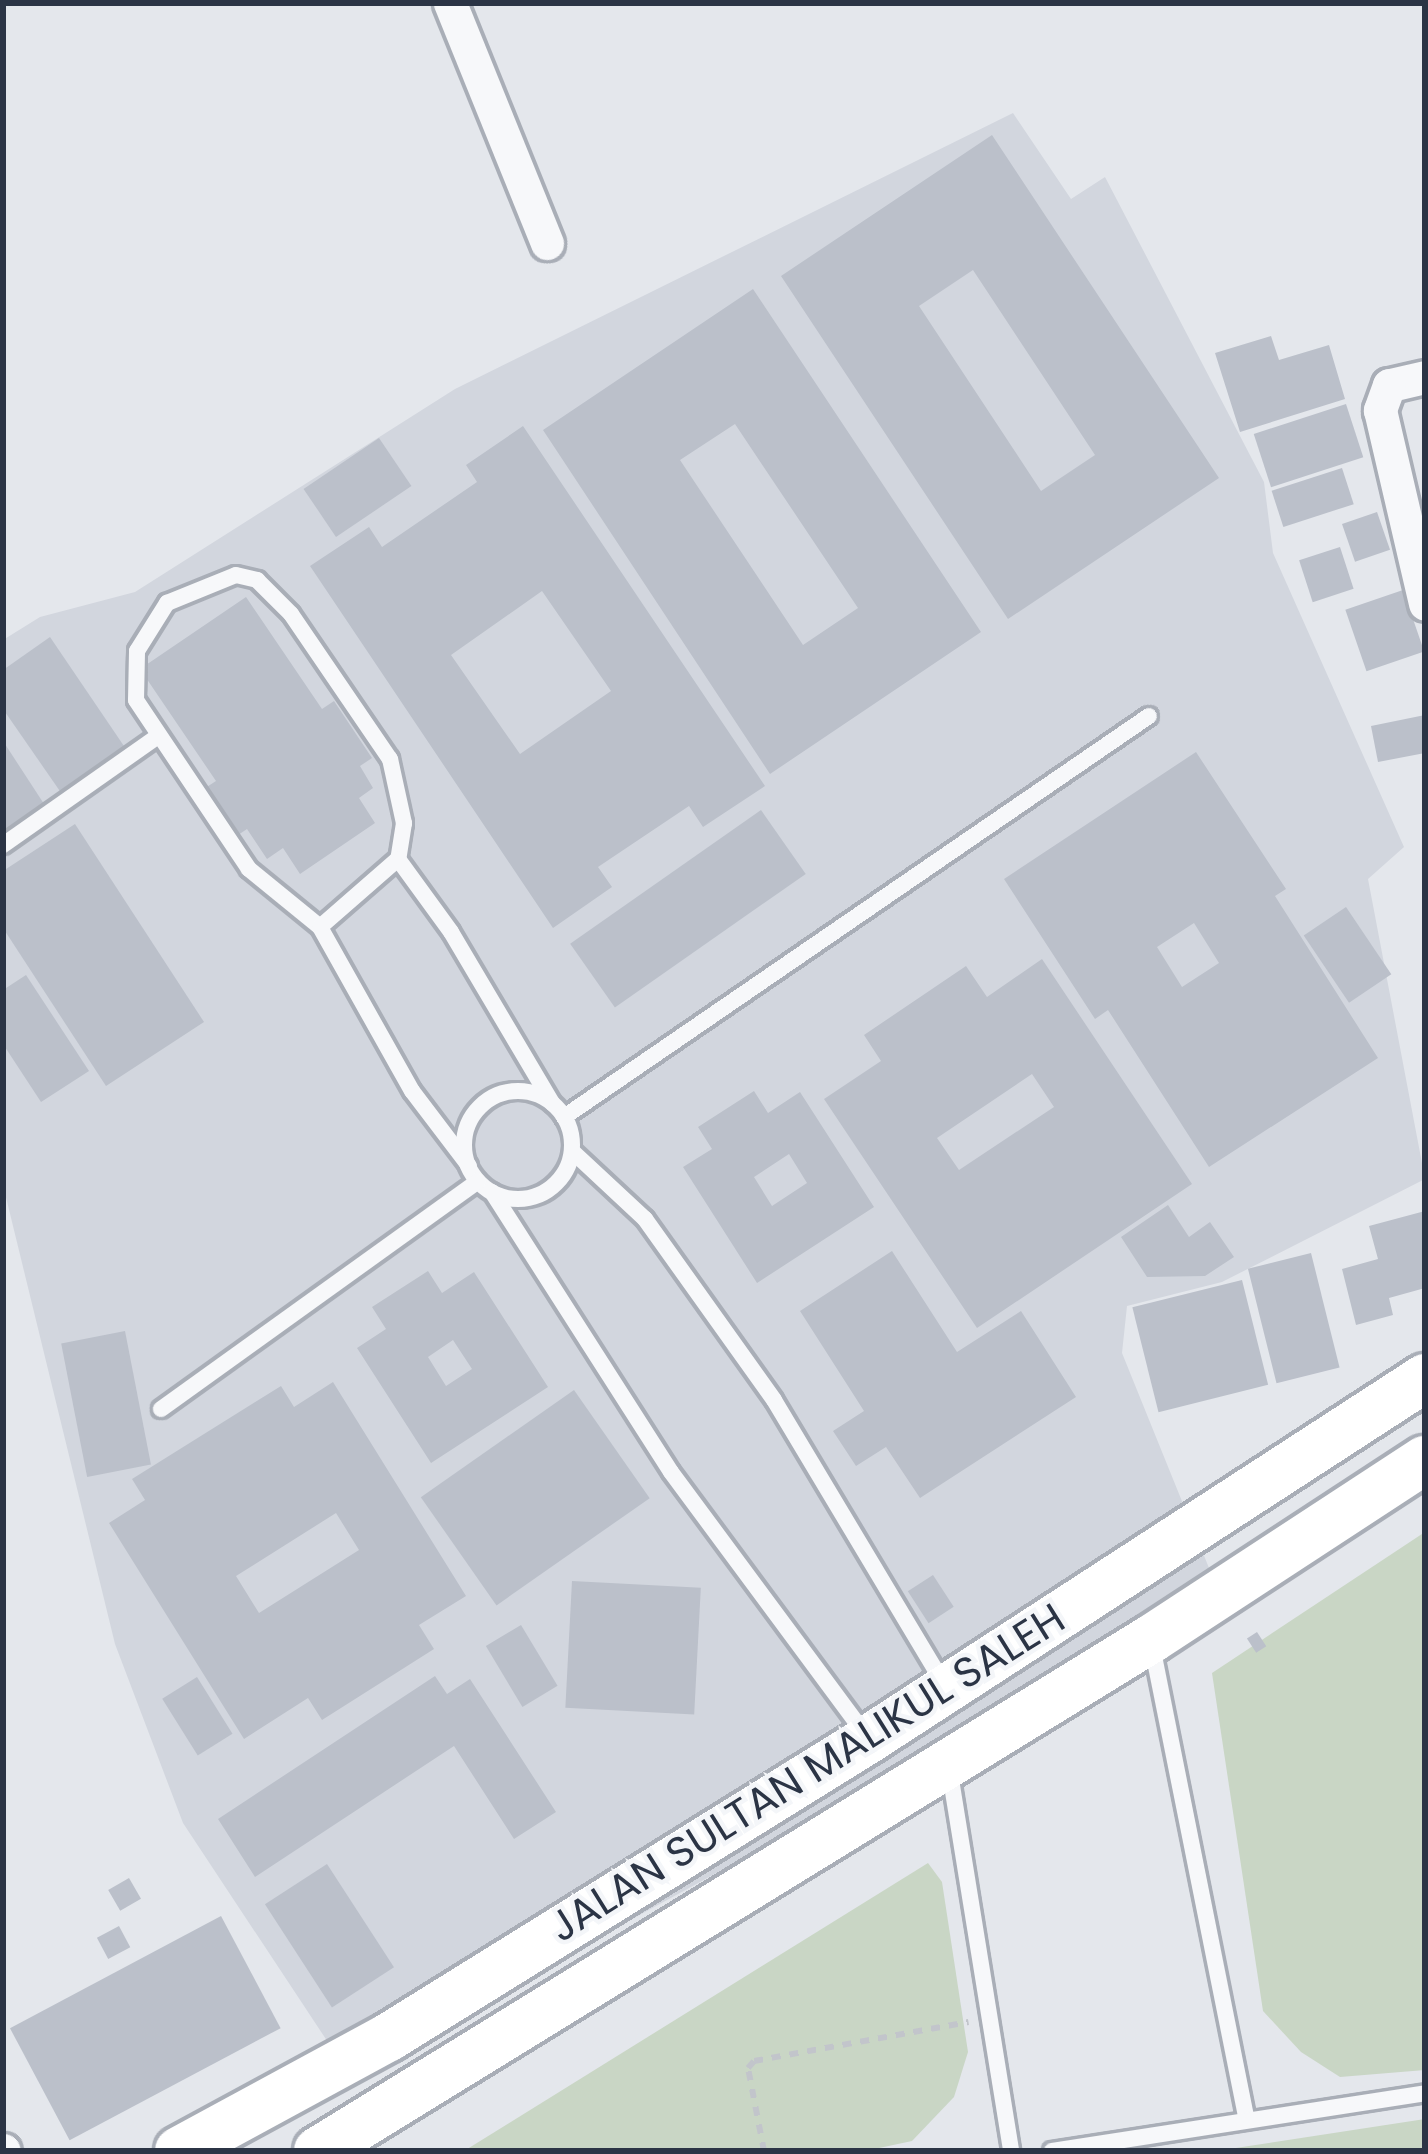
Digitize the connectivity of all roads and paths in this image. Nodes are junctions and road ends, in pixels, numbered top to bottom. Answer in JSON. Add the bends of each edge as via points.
{"nodes":[{"id":1,"x":450,"y":3,"type":"edge"},
{"id":2,"x":548,"y":243,"type":"dead end"},
{"id":3,"x":1425,"y":377,"type":"edge"},
{"id":4,"x":1425,"y":604,"type":"edge"},
{"id":5,"x":1148,"y":716,"type":"dead end"},
{"id":6,"x":158,"y":736,"type":"junction"},
{"id":7,"x":3,"y":844,"type":"edge"},
{"id":8,"x":398,"y":860,"type":"junction"},
{"id":9,"x":320,"y":927,"type":"junction"},
{"id":10,"x":558,"y":1110,"type":"junction"},
{"id":11,"x":572,"y":1151,"type":"junction"},
{"id":12,"x":480,"y":1180,"type":"junction"},
{"id":13,"x":1407,"y":1390,"type":"edge"},
{"id":14,"x":161,"y":1408,"type":"dead end"},
{"id":15,"x":1425,"y":1460,"type":"edge"},
{"id":16,"x":1151,"y":1639,"type":"junction"},
{"id":17,"x":947,"y":1690,"type":"junction"},
{"id":18,"x":869,"y":1739,"type":"junction"},
{"id":19,"x":949,"y":1763,"type":"junction"},
{"id":20,"x":990,"y":2018,"type":"junction"},
{"id":21,"x":389,"y":2037,"type":"junction"},
{"id":22,"x":425,"y":2087,"type":"junction"},
{"id":23,"x":1425,"y":2093,"type":"edge"},
{"id":24,"x":1246,"y":2117,"type":"junction"},
{"id":25,"x":179,"y":2151,"type":"edge"},
{"id":26,"x":318,"y":2151,"type":"edge"},
{"id":27,"x":764,"y":2151,"type":"edge"},
{"id":28,"x":1011,"y":2151,"type":"edge"},
{"id":29,"x":1052,"y":2151,"type":"edge"}],
"edges":[{"from":1,"to":2,"type":"street"},
{"from":3,"to":4,"type":"street","via":[[1389,385],[1380,410]]},
{"from":5,"to":10,"type":"lane"},
{"from":6,"to":7,"type":"lane"},
{"from":6,"to":8,"type":"lane","via":[[132,677],[137,651],[167,603],[214,578],[257,580],[291,614],[390,759],[404,823]]},
{"from":6,"to":9,"type":"lane","via":[[249,869]]},
{"from":8,"to":9,"type":"lane"},
{"from":8,"to":10,"type":"lane"},
{"from":9,"to":12,"type":"lane","via":[[412,1091]]},
{"from":10,"to":11,"type":"lane"},
{"from":10,"to":12,"type":"lane","via":[[519,1091],[486,1102],[466,1131]]},
{"from":11,"to":12,"type":"lane","via":[[543,1193],[526,1199]]},
{"from":11,"to":17,"type":"lane","via":[[645,1219],[774,1400]]},
{"from":12,"to":14,"type":"lane"},
{"from":12,"to":18,"type":"lane","via":[[671,1472]]},
{"from":13,"to":15,"type":"main road"},
{"from":13,"to":17,"type":"main road","name":"JALAN SULTAN MALIKUL SALEH"},
{"from":15,"to":16,"type":"main road","name":"JALAN SULTAN MALIKUL SALEH"},
{"from":16,"to":19,"type":"main road","name":"JALAN SULTAN MALIKUL SALEH"},
{"from":16,"to":24,"type":"lane"},
{"from":17,"to":18,"type":"main road","name":"JALAN SULTAN MALIKUL SALEH"},
{"from":18,"to":21,"type":"main road","name":"JALAN SULTAN MALIKUL SALEH"},
{"from":19,"to":20,"type":"lane"},
{"from":19,"to":22,"type":"main road","name":"JALAN SULTAN MALIKUL SALEH"},
{"from":20,"to":27,"type":"path","via":[[754,2061],[748,2068]]},
{"from":20,"to":28,"type":"lane"},
{"from":21,"to":22,"type":"main road"},
{"from":21,"to":25,"type":"main road","name":"JALAN SULTAN MALIKUL SALEH"},
{"from":22,"to":26,"type":"main road","name":"JALAN SULTAN MALIKUL SALEH"},
{"from":23,"to":24,"type":"lane"},
{"from":24,"to":29,"type":"lane"}]}
